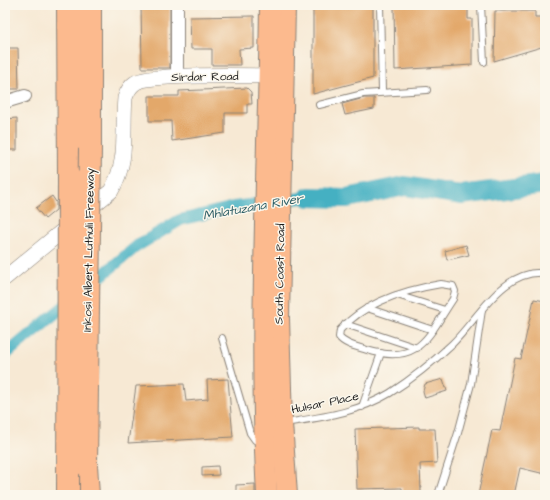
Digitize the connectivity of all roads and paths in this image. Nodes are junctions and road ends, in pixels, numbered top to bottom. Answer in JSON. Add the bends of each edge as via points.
{"nodes":[{"id":1,"x":68,"y":5,"type":"edge"},
{"id":2,"x":90,"y":5,"type":"edge"},
{"id":3,"x":177,"y":5,"type":"edge"},
{"id":4,"x":270,"y":5,"type":"edge"},
{"id":5,"x":285,"y":5,"type":"edge"},
{"id":6,"x":380,"y":5,"type":"edge"},
{"id":7,"x":481,"y":5,"type":"edge"},
{"id":8,"x":484,"y":62,"type":"dead end"},
{"id":9,"x":277,"y":76,"type":"junction"},
{"id":10,"x":177,"y":77,"type":"junction"},
{"id":11,"x":427,"y":90,"type":"dead end"},
{"id":12,"x":382,"y":91,"type":"junction"},
{"id":13,"x":25,"y":96,"type":"dead end"},
{"id":14,"x":5,"y":102,"type":"edge"},
{"id":15,"x":319,"y":105,"type":"dead end"},
{"id":16,"x":545,"y":273,"type":"edge"},
{"id":17,"x":5,"y":278,"type":"edge"},
{"id":18,"x":397,"y":295,"type":"junction"},
{"id":19,"x":367,"y":308,"type":"junction"},
{"id":20,"x":445,"y":310,"type":"junction"},
{"id":21,"x":482,"y":310,"type":"junction"},
{"id":22,"x":345,"y":324,"type":"junction"},
{"id":23,"x":433,"y":330,"type":"junction"},
{"id":24,"x":222,"y":338,"type":"dead end"},
{"id":25,"x":417,"y":348,"type":"junction"},
{"id":26,"x":380,"y":353,"type":"junction"},
{"id":27,"x":362,"y":407,"type":"junction"},
{"id":28,"x":271,"y":428,"type":"junction"},
{"id":29,"x":68,"y":495,"type":"edge"},
{"id":30,"x":88,"y":495,"type":"edge"},
{"id":31,"x":267,"y":495,"type":"edge"},
{"id":32,"x":287,"y":495,"type":"edge"},
{"id":33,"x":438,"y":495,"type":"edge"}],
"edges":[{"from":1,"to":29,"type":"highway","name":"Inkosi Albert Luthuli Freeway","bridge":true},
{"from":2,"to":30,"type":"highway","name":"Inkosi Albert Luthuli Freeway","bridge":true,"via":[[86,465]]},
{"from":3,"to":10,"type":"street"},
{"from":4,"to":9,"type":"highway","name":"South Coast Road"},
{"from":5,"to":9,"type":"highway","name":"South Coast Road"},
{"from":6,"to":12,"type":"lane"},
{"from":7,"to":8,"type":"lane"},
{"from":9,"to":10,"type":"street","name":"Sirdar Road"},
{"from":9,"to":28,"type":"highway","name":"South Coast Road"},
{"from":10,"to":17,"type":"street","name":"Sirdar Road","via":[[146,79],[135,82],[129,89],[125,98],[123,163],[111,191]]},
{"from":11,"to":12,"type":"lane"},
{"from":12,"to":15,"type":"lane"},
{"from":13,"to":14,"type":"street"},
{"from":16,"to":21,"type":"lane","name":"Hulsar Place","via":[[518,276],[502,288]]},
{"from":18,"to":19,"type":"lane"},
{"from":18,"to":20,"type":"lane"},
{"from":18,"to":20,"type":"lane","via":[[448,284],[454,288],[455,293]]},
{"from":19,"to":22,"type":"lane"},
{"from":19,"to":23,"type":"lane"},
{"from":20,"to":23,"type":"lane"},
{"from":21,"to":27,"type":"lane","name":"Hulsar Place","via":[[437,358],[389,393]]},
{"from":21,"to":33,"type":"lane","via":[[470,384],[458,433]]},
{"from":22,"to":25,"type":"lane"},
{"from":22,"to":26,"type":"lane","via":[[338,334],[341,340]]},
{"from":23,"to":25,"type":"lane"},
{"from":24,"to":28,"type":"lane","via":[[250,434],[255,440]]},
{"from":25,"to":26,"type":"lane","via":[[396,355]]},
{"from":26,"to":27,"type":"lane"},
{"from":27,"to":28,"type":"lane","name":"Hulsar Place"},
{"from":28,"to":31,"type":"highway","name":"South Coast Road"},
{"from":28,"to":32,"type":"highway","name":"South Coast Road"}]}
